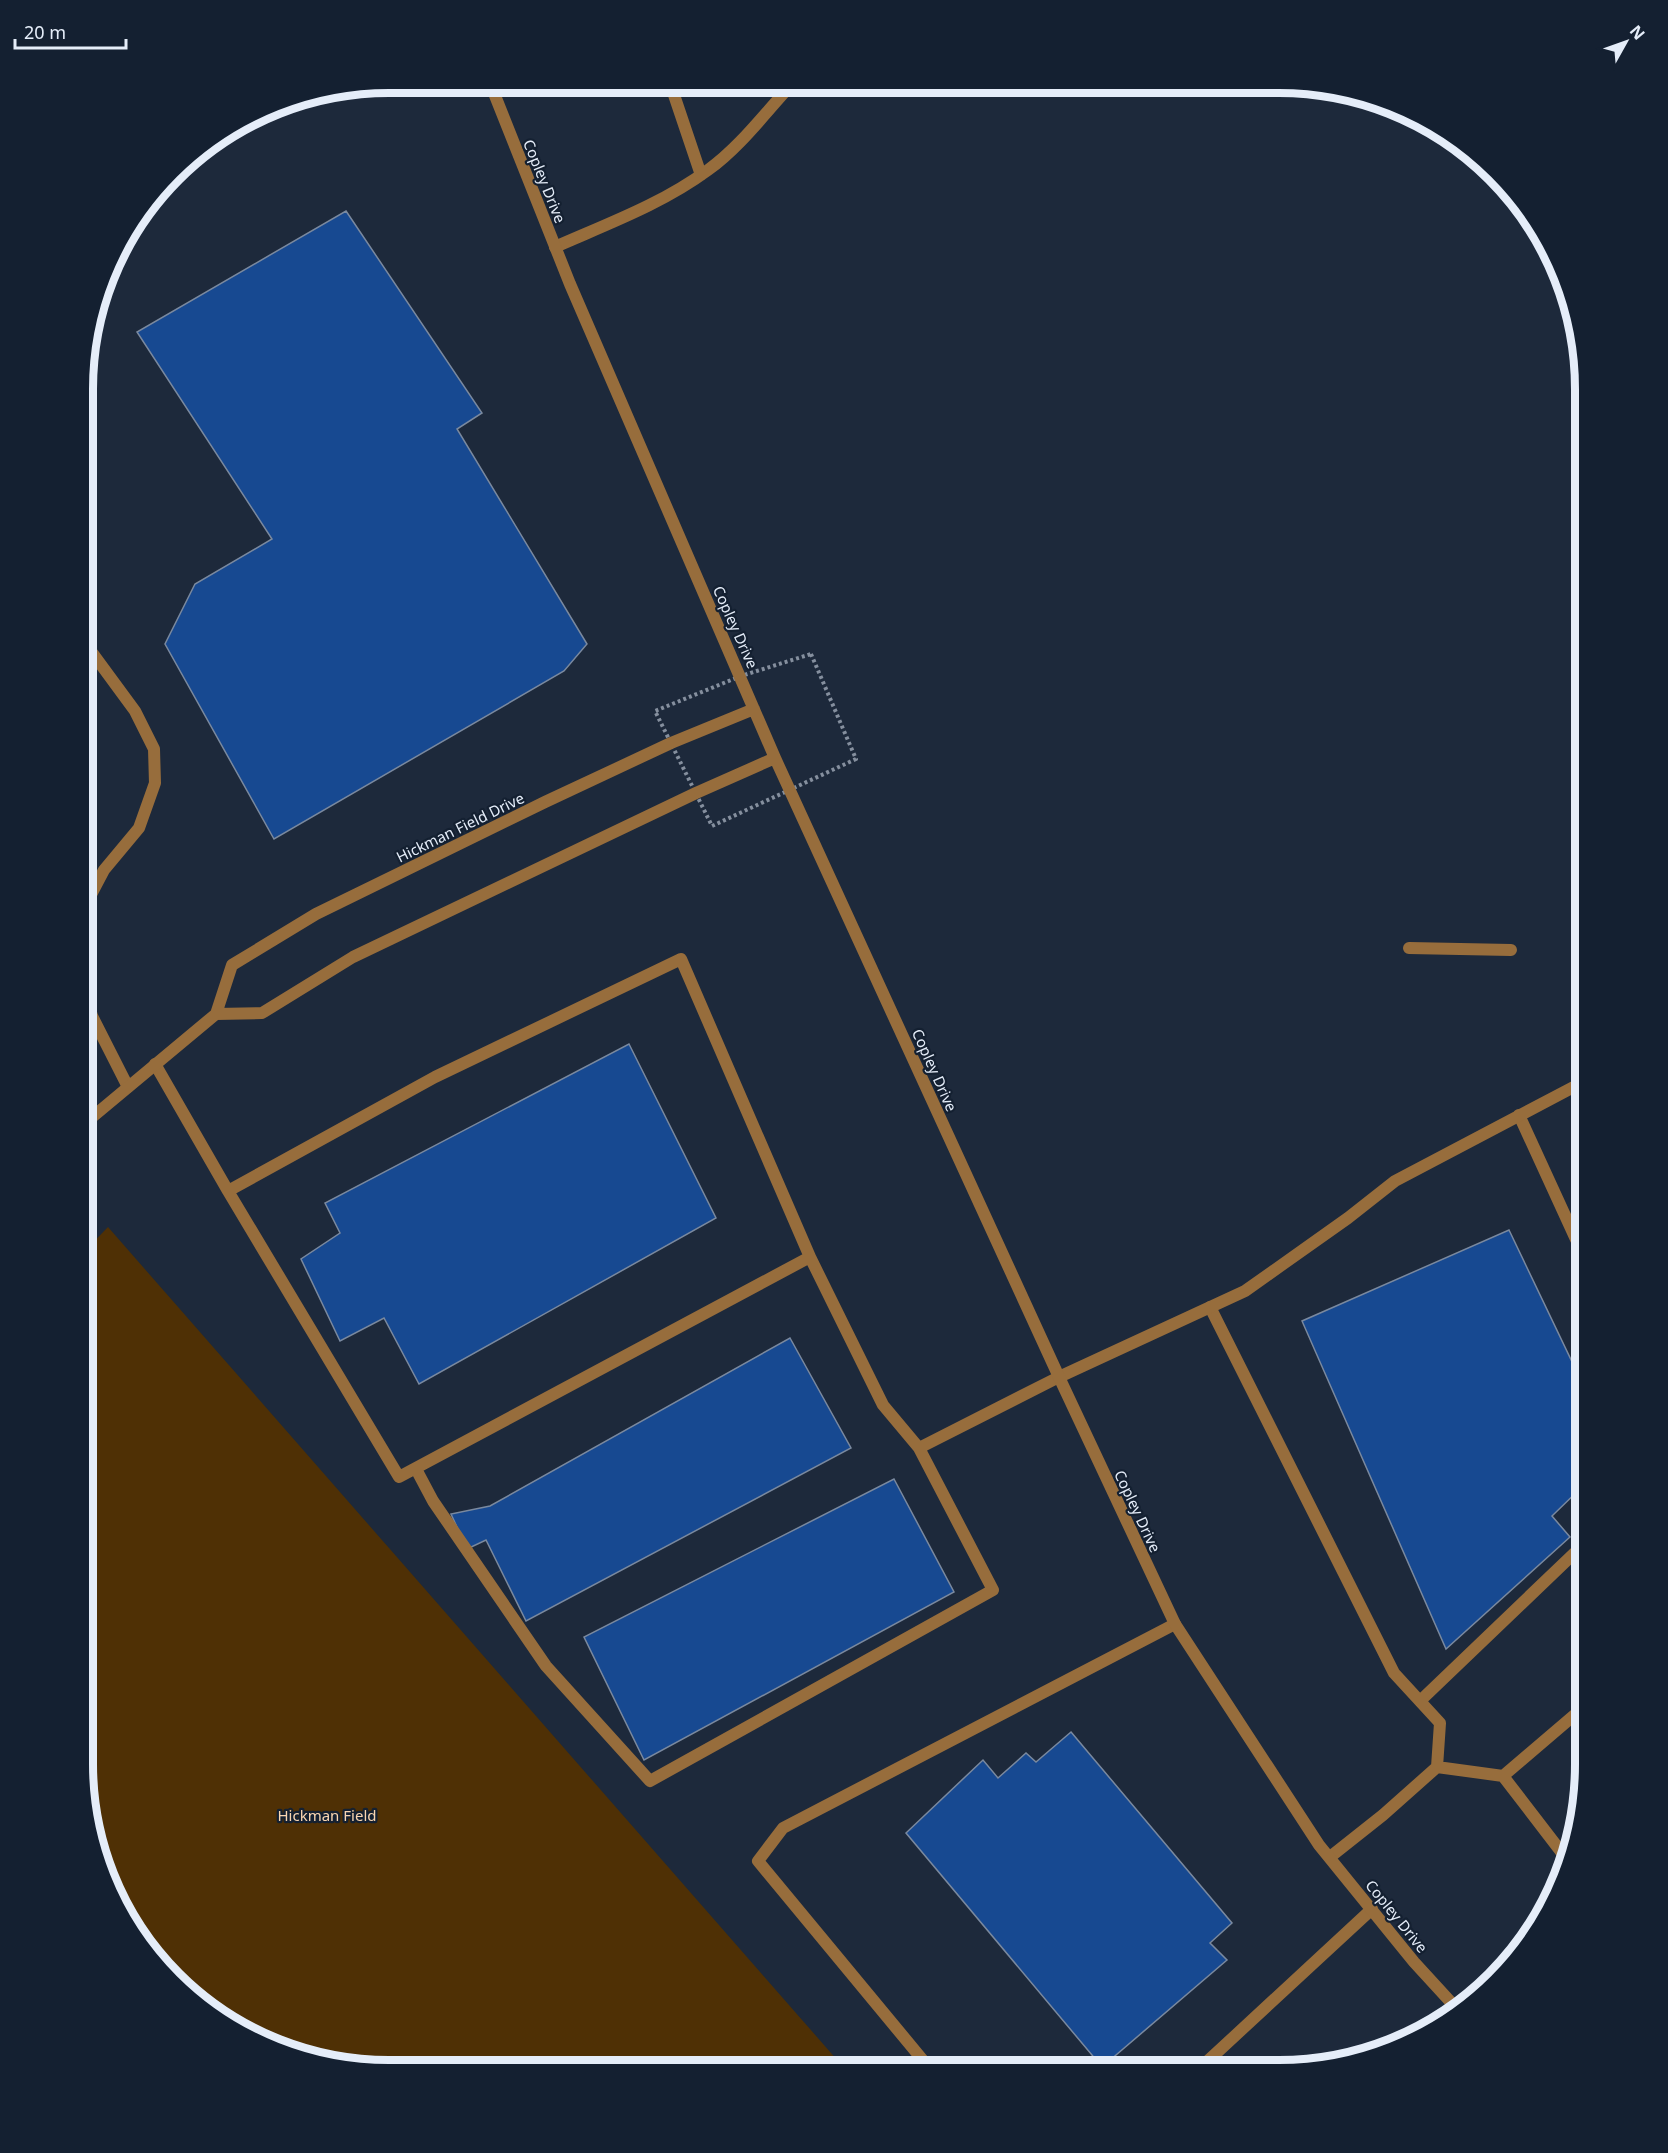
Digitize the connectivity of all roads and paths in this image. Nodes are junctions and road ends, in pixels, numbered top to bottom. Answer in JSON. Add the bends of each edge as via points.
{"nodes":[{"id":1,"x":494,"y":93,"type":"edge"},
{"id":2,"x":673,"y":93,"type":"edge"},
{"id":3,"x":784,"y":93,"type":"edge"},
{"id":4,"x":701,"y":175,"type":"junction"},
{"id":5,"x":555,"y":247,"type":"junction"},
{"id":6,"x":93,"y":654,"type":"edge"},
{"id":7,"x":754,"y":708,"type":"junction"},
{"id":8,"x":775,"y":758,"type":"junction"},
{"id":9,"x":93,"y":891,"type":"edge"},
{"id":10,"x":1409,"y":948,"type":"dead end"},
{"id":11,"x":1511,"y":950,"type":"dead end"},
{"id":12,"x":216,"y":1014,"type":"junction"},
{"id":13,"x":93,"y":1018,"type":"edge"},
{"id":14,"x":155,"y":1064,"type":"junction"},
{"id":15,"x":1575,"y":1086,"type":"edge"},
{"id":16,"x":128,"y":1087,"type":"junction"},
{"id":17,"x":1519,"y":1115,"type":"junction"},
{"id":18,"x":93,"y":1116,"type":"edge"},
{"id":19,"x":228,"y":1191,"type":"junction"},
{"id":20,"x":1575,"y":1237,"type":"edge"},
{"id":21,"x":810,"y":1257,"type":"junction"},
{"id":22,"x":1210,"y":1307,"type":"junction"},
{"id":23,"x":1059,"y":1377,"type":"junction"},
{"id":24,"x":919,"y":1448,"type":"junction"},
{"id":25,"x":416,"y":1468,"type":"junction"},
{"id":26,"x":1575,"y":1553,"type":"edge"},
{"id":27,"x":1175,"y":1624,"type":"junction"},
{"id":28,"x":1420,"y":1701,"type":"junction"},
{"id":29,"x":1575,"y":1715,"type":"edge"},
{"id":30,"x":1437,"y":1767,"type":"junction"},
{"id":31,"x":1503,"y":1776,"type":"junction"},
{"id":32,"x":1561,"y":1852,"type":"edge"},
{"id":33,"x":1330,"y":1857,"type":"junction"},
{"id":34,"x":1372,"y":1909,"type":"junction"},
{"id":35,"x":1452,"y":2004,"type":"edge"},
{"id":36,"x":924,"y":2060,"type":"edge"},
{"id":37,"x":1208,"y":2060,"type":"edge"}],
"edges":[{"from":1,"to":5,"type":"street","name":"Copley Drive"},
{"from":2,"to":4,"type":"street"},
{"from":3,"to":4,"type":"street","via":[[736,145]]},
{"from":4,"to":5,"type":"street","via":[[675,193]]},
{"from":5,"to":7,"type":"street","name":"Copley Drive"},
{"from":6,"to":9,"type":"street","via":[[135,711],[154,749],[155,783],[139,828],[104,870]]},
{"from":7,"to":8,"type":"street","name":"Copley Drive"},
{"from":7,"to":12,"type":"street","name":"Hickman Field Drive","via":[[545,802],[316,914],[232,965]]},
{"from":8,"to":12,"type":"street","via":[[353,957],[262,1013]]},
{"from":8,"to":23,"type":"street","name":"Copley Drive"},
{"from":10,"to":11,"type":"street"},
{"from":12,"to":14,"type":"street"},
{"from":13,"to":16,"type":"street"},
{"from":14,"to":16,"type":"street"},
{"from":14,"to":19,"type":"street"},
{"from":15,"to":17,"type":"street"},
{"from":16,"to":18,"type":"street"},
{"from":17,"to":20,"type":"street"},
{"from":17,"to":22,"type":"street","via":[[1395,1181],[1254,1284]]},
{"from":19,"to":21,"type":"street","via":[[435,1077],[681,959]]},
{"from":19,"to":25,"type":"street","via":[[399,1477]]},
{"from":21,"to":24,"type":"street","via":[[883,1405]]},
{"from":21,"to":25,"type":"street"},
{"from":22,"to":23,"type":"street"},
{"from":22,"to":28,"type":"street","via":[[1394,1673]]},
{"from":23,"to":24,"type":"street"},
{"from":23,"to":27,"type":"street","name":"Copley Drive"},
{"from":24,"to":25,"type":"street","via":[[993,1590],[650,1781],[546,1666],[433,1501]]},
{"from":26,"to":28,"type":"street"},
{"from":27,"to":33,"type":"street","name":"Copley Drive"},
{"from":27,"to":36,"type":"street","via":[[783,1828],[758,1861]]},
{"from":28,"to":30,"type":"street","via":[[1440,1723]]},
{"from":29,"to":31,"type":"street"},
{"from":30,"to":31,"type":"street"},
{"from":30,"to":33,"type":"street"},
{"from":31,"to":32,"type":"street"},
{"from":33,"to":34,"type":"street","name":"Copley Drive"},
{"from":34,"to":35,"type":"street","name":"Copley Drive"},
{"from":34,"to":37,"type":"street"}]}
